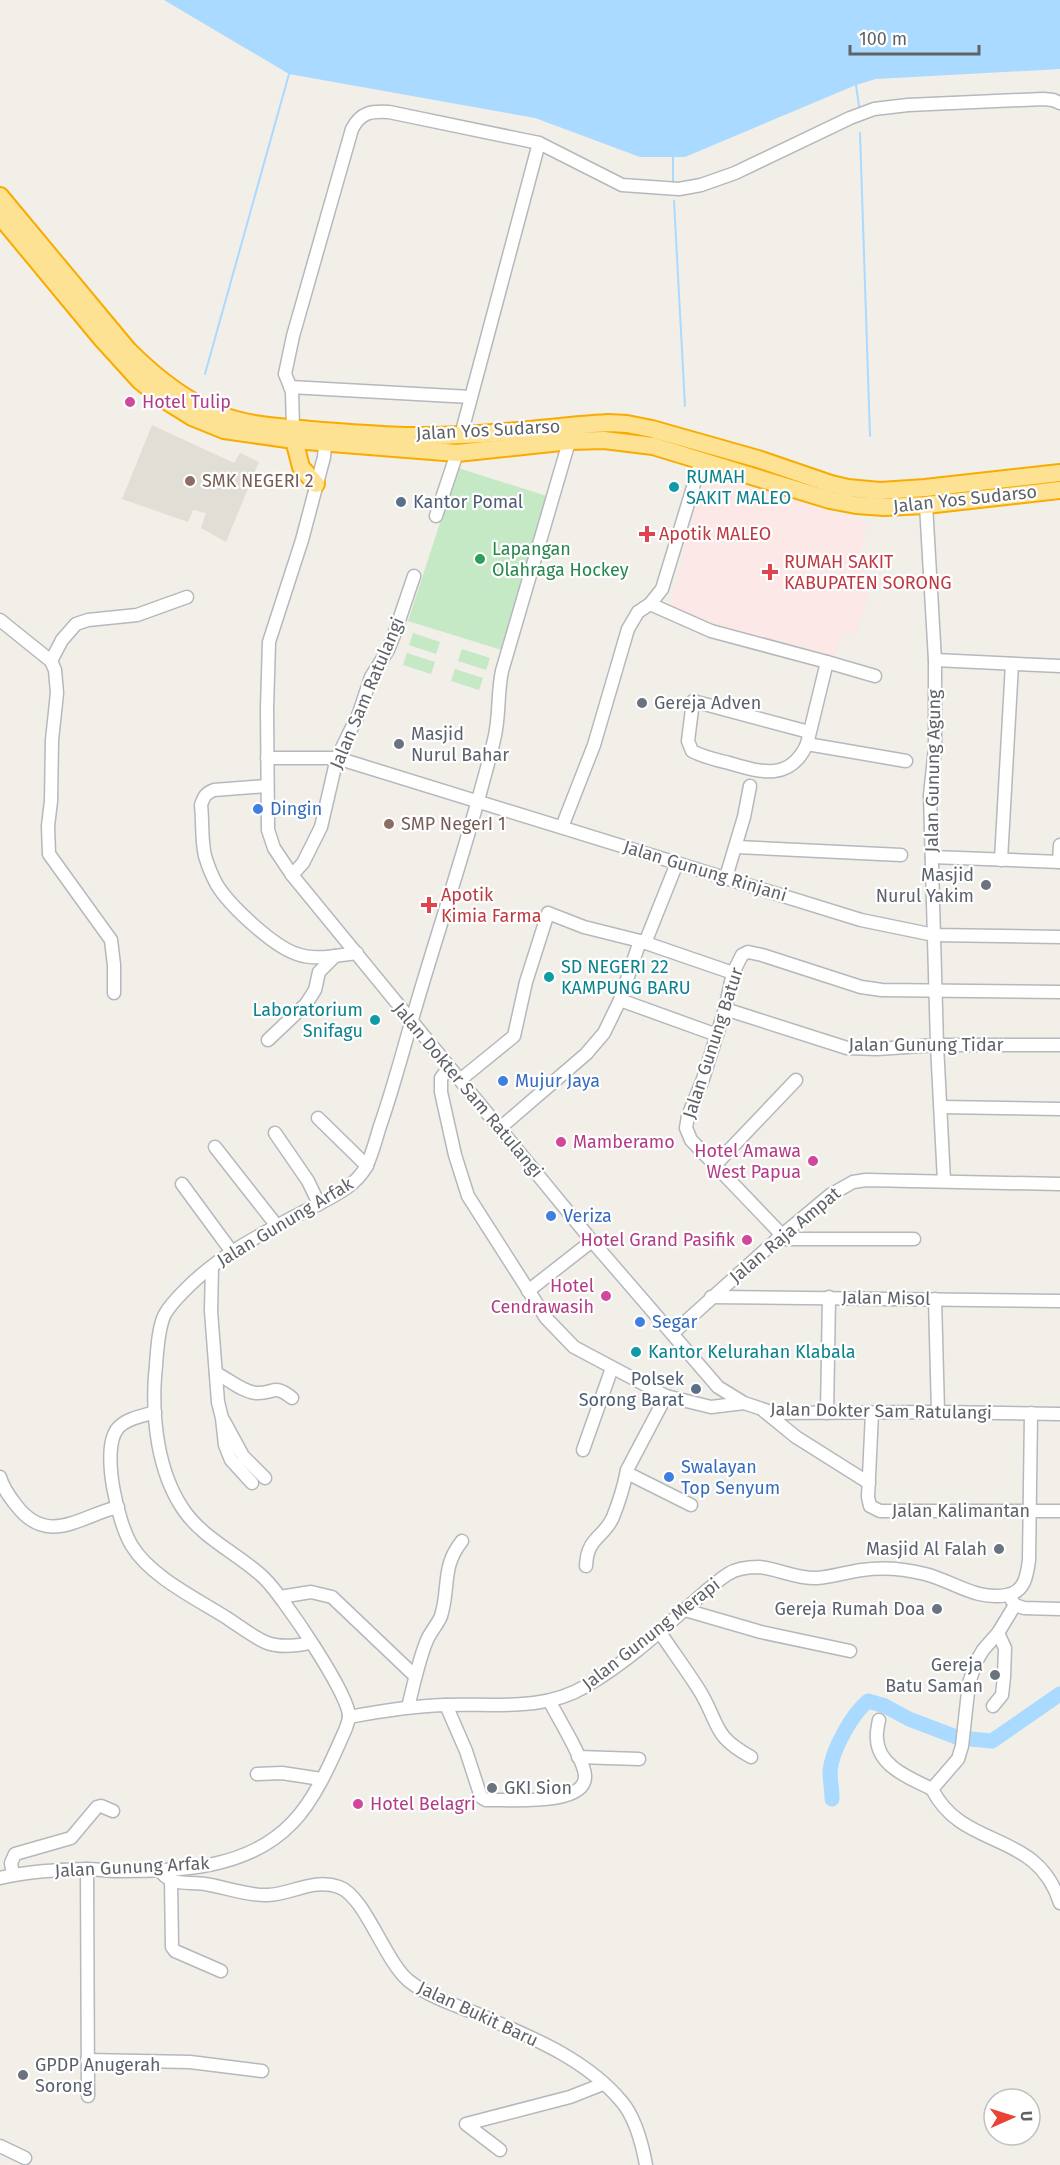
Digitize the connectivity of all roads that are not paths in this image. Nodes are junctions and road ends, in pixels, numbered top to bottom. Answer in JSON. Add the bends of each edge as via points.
{"nodes":[{"id":1,"x":1060,"y":103,"type":"edge"},
{"id":2,"x":539,"y":143,"type":"junction"},
{"id":3,"x":0,"y":196,"type":"edge"},
{"id":4,"x":0,"y":216,"type":"edge"},
{"id":5,"x":46,"y":263,"type":"junction"},
{"id":6,"x":290,"y":387,"type":"junction"},
{"id":7,"x":471,"y":397,"type":"junction"},
{"id":8,"x":572,"y":433,"type":"junction"},
{"id":9,"x":293,"y":434,"type":"junction"},
{"id":10,"x":461,"y":435,"type":"junction"},
{"id":11,"x":326,"y":437,"type":"junction"},
{"id":12,"x":457,"y":453,"type":"junction"},
{"id":13,"x":701,"y":461,"type":"junction"},
{"id":14,"x":1060,"y":473,"type":"edge"},
{"id":15,"x":316,"y":484,"type":"junction"},
{"id":16,"x":1060,"y":490,"type":"edge"},
{"id":17,"x":830,"y":492,"type":"junction"},
{"id":18,"x":926,"y":505,"type":"junction"},
{"id":19,"x":436,"y":516,"type":"dead end"},
{"id":20,"x":414,"y":576,"type":"dead end"},
{"id":21,"x":187,"y":597,"type":"dead end"},
{"id":22,"x":650,"y":604,"type":"junction"},
{"id":23,"x":0,"y":620,"type":"edge"},
{"id":24,"x":935,"y":660,"type":"junction"},
{"id":25,"x":51,"y":661,"type":"junction"},
{"id":26,"x":824,"y":662,"type":"junction"},
{"id":27,"x":1011,"y":664,"type":"junction"},
{"id":28,"x":1060,"y":666,"type":"edge"},
{"id":29,"x":875,"y":676,"type":"dead end"},
{"id":30,"x":808,"y":738,"type":"junction"},
{"id":31,"x":267,"y":758,"type":"junction"},
{"id":32,"x":337,"y":758,"type":"junction"},
{"id":33,"x":906,"y":761,"type":"dead end"},
{"id":34,"x":267,"y":786,"type":"junction"},
{"id":35,"x":750,"y":786,"type":"dead end"},
{"id":36,"x":478,"y":800,"type":"junction"},
{"id":37,"x":562,"y":826,"type":"junction"},
{"id":38,"x":1060,"y":845,"type":"edge"},
{"id":39,"x":736,"y":847,"type":"junction"},
{"id":40,"x":901,"y":855,"type":"dead end"},
{"id":41,"x":932,"y":857,"type":"junction"},
{"id":42,"x":1001,"y":860,"type":"junction"},
{"id":43,"x":1059,"y":862,"type":"edge"},
{"id":44,"x":677,"y":863,"type":"junction"},
{"id":45,"x":291,"y":875,"type":"junction"},
{"id":46,"x":726,"y":877,"type":"junction"},
{"id":47,"x":934,"y":935,"type":"junction"},
{"id":48,"x":1060,"y":937,"type":"edge"},
{"id":49,"x":643,"y":942,"type":"junction"},
{"id":50,"x":357,"y":953,"type":"junction"},
{"id":51,"x":334,"y":956,"type":"junction"},
{"id":52,"x":733,"y":973,"type":"junction"},
{"id":53,"x":936,"y":989,"type":"junction"},
{"id":54,"x":1060,"y":992,"type":"edge"},
{"id":55,"x":114,"y":993,"type":"dead end"},
{"id":56,"x":620,"y":1000,"type":"junction"},
{"id":57,"x":725,"y":1009,"type":"junction"},
{"id":58,"x":412,"y":1022,"type":"junction"},
{"id":59,"x":717,"y":1035,"type":"junction"},
{"id":60,"x":267,"y":1040,"type":"dead end"},
{"id":61,"x":937,"y":1045,"type":"junction"},
{"id":62,"x":1060,"y":1045,"type":"edge"},
{"id":63,"x":449,"y":1067,"type":"junction"},
{"id":64,"x":460,"y":1080,"type":"junction"},
{"id":65,"x":796,"y":1080,"type":"dead end"},
{"id":66,"x":941,"y":1107,"type":"junction"},
{"id":67,"x":1060,"y":1109,"type":"edge"},
{"id":68,"x":318,"y":1118,"type":"dead end"},
{"id":69,"x":500,"y":1128,"type":"junction"},
{"id":70,"x":274,"y":1133,"type":"dead end"},
{"id":71,"x":215,"y":1147,"type":"dead end"},
{"id":72,"x":716,"y":1164,"type":"junction"},
{"id":73,"x":367,"y":1166,"type":"junction"},
{"id":74,"x":944,"y":1181,"type":"junction"},
{"id":75,"x":182,"y":1184,"type":"dead end"},
{"id":76,"x":1060,"y":1184,"type":"edge"},
{"id":77,"x":319,"y":1204,"type":"junction"},
{"id":78,"x":277,"y":1226,"type":"junction"},
{"id":79,"x":779,"y":1237,"type":"junction"},
{"id":80,"x":914,"y":1239,"type":"dead end"},
{"id":81,"x":592,"y":1241,"type":"junction"},
{"id":82,"x":232,"y":1252,"type":"junction"},
{"id":83,"x":212,"y":1267,"type":"junction"},
{"id":84,"x":528,"y":1290,"type":"junction"},
{"id":85,"x":711,"y":1297,"type":"junction"},
{"id":86,"x":829,"y":1298,"type":"junction"},
{"id":87,"x":935,"y":1299,"type":"junction"},
{"id":88,"x":1060,"y":1300,"type":"edge"},
{"id":89,"x":673,"y":1332,"type":"junction"},
{"id":90,"x":612,"y":1368,"type":"junction"},
{"id":91,"x":216,"y":1373,"type":"junction"},
{"id":92,"x":666,"y":1396,"type":"junction"},
{"id":93,"x":292,"y":1398,"type":"dead end"},
{"id":94,"x":744,"y":1403,"type":"junction"},
{"id":95,"x":763,"y":1410,"type":"junction"},
{"id":96,"x":155,"y":1412,"type":"junction"},
{"id":97,"x":938,"y":1412,"type":"junction"},
{"id":98,"x":827,"y":1413,"type":"junction"},
{"id":99,"x":872,"y":1413,"type":"junction"},
{"id":100,"x":1031,"y":1413,"type":"junction"},
{"id":101,"x":1060,"y":1414,"type":"edge"},
{"id":102,"x":222,"y":1418,"type":"junction"},
{"id":103,"x":583,"y":1450,"type":"dead end"},
{"id":104,"x":627,"y":1473,"type":"junction"},
{"id":105,"x":0,"y":1477,"type":"edge"},
{"id":106,"x":265,"y":1478,"type":"dead end"},
{"id":107,"x":252,"y":1483,"type":"dead end"},
{"id":108,"x":868,"y":1483,"type":"junction"},
{"id":109,"x":691,"y":1505,"type":"dead end"},
{"id":110,"x":118,"y":1507,"type":"junction"},
{"id":111,"x":1030,"y":1510,"type":"junction"},
{"id":112,"x":1060,"y":1511,"type":"edge"},
{"id":113,"x":462,"y":1541,"type":"dead end"},
{"id":114,"x":586,"y":1566,"type":"dead end"},
{"id":115,"x":280,"y":1597,"type":"junction"},
{"id":116,"x":1012,"y":1600,"type":"junction"},
{"id":117,"x":1060,"y":1609,"type":"edge"},
{"id":118,"x":685,"y":1610,"type":"junction"},
{"id":119,"x":659,"y":1631,"type":"junction"},
{"id":120,"x":998,"y":1632,"type":"junction"},
{"id":121,"x":310,"y":1643,"type":"junction"},
{"id":122,"x":850,"y":1650,"type":"dead end"},
{"id":123,"x":415,"y":1676,"type":"junction"},
{"id":124,"x":550,"y":1702,"type":"junction"},
{"id":125,"x":446,"y":1705,"type":"junction"},
{"id":126,"x":993,"y":1706,"type":"dead end"},
{"id":127,"x":408,"y":1707,"type":"junction"},
{"id":128,"x":349,"y":1716,"type":"junction"},
{"id":129,"x":879,"y":1720,"type":"dead end"},
{"id":130,"x":578,"y":1756,"type":"junction"},
{"id":131,"x":751,"y":1757,"type":"dead end"},
{"id":132,"x":639,"y":1759,"type":"dead end"},
{"id":133,"x":257,"y":1774,"type":"dead end"},
{"id":134,"x":321,"y":1779,"type":"junction"},
{"id":135,"x":932,"y":1789,"type":"junction"},
{"id":136,"x":113,"y":1811,"type":"dead end"},
{"id":137,"x":87,"y":1869,"type":"junction"},
{"id":138,"x":159,"y":1869,"type":"junction"},
{"id":139,"x":13,"y":1875,"type":"junction"},
{"id":140,"x":0,"y":1878,"type":"edge"},
{"id":141,"x":171,"y":1879,"type":"junction"},
{"id":142,"x":1060,"y":1903,"type":"edge"},
{"id":143,"x":221,"y":1971,"type":"dead end"},
{"id":144,"x":87,"y":2060,"type":"junction"},
{"id":145,"x":262,"y":2071,"type":"dead end"},
{"id":146,"x":603,"y":2084,"type":"junction"},
{"id":147,"x":88,"y":2096,"type":"dead end"},
{"id":148,"x":0,"y":2146,"type":"edge"},
{"id":149,"x":500,"y":2150,"type":"dead end"},
{"id":150,"x":25,"y":2158,"type":"dead end"},
{"id":151,"x":646,"y":2165,"type":"edge"}],
"edges":[{"from":1,"to":2,"type":"street","via":[[1043,99],[874,109],[735,173],[679,189],[622,185]]},
{"from":2,"to":6,"type":"street","via":[[389,112],[361,116],[352,129],[293,336],[285,374]]},
{"from":2,"to":7,"type":"street"},
{"from":3,"to":5,"type":"highway","name":"Jalan Yos Sudarso"},
{"from":4,"to":5,"type":"highway","name":"Jalan Yos Sudarso"},
{"from":5,"to":9,"type":"highway","name":"Jalan Yos Sudarso","via":[[127,368],[160,397],[192,417],[224,430]]},
{"from":6,"to":7,"type":"street"},
{"from":6,"to":9,"type":"street"},
{"from":7,"to":10,"type":"street"},
{"from":8,"to":10,"type":"highway","name":"Jalan Yos Sudarso"},
{"from":8,"to":12,"type":"highway","name":"Jalan Yos Sudarso"},
{"from":8,"to":13,"type":"highway","name":"Jalan Yos Sudarso","via":[[653,446]]},
{"from":8,"to":17,"type":"highway","name":"Jalan Yos Sudarso","via":[[608,423],[652,429],[758,459]]},
{"from":8,"to":36,"type":"street","name":"Jalan Gunung Arfak","via":[[502,671],[495,737]]},
{"from":9,"to":11,"type":"highway","name":"Jalan Yos Sudarso"},
{"from":9,"to":15,"type":"highway","via":[[301,467]]},
{"from":10,"to":11,"type":"highway","name":"Jalan Yos Sudarso"},
{"from":11,"to":12,"type":"highway","name":"Jalan Yos Sudarso"},
{"from":11,"to":15,"type":"street","name":"Jalan Dokter Sam Ratulangi"},
{"from":12,"to":19,"type":"street"},
{"from":13,"to":17,"type":"highway","name":"Jalan Yos Sudarso"},
{"from":13,"to":22,"type":"street","via":[[662,589]]},
{"from":14,"to":17,"type":"highway","name":"Jalan Yos Sudarso","via":[[903,489]]},
{"from":15,"to":31,"type":"street","name":"Jalan Dokter Sam Ratulangi","via":[[269,642]]},
{"from":16,"to":18,"type":"highway","name":"Jalan Yos Sudarso"},
{"from":17,"to":18,"type":"highway","name":"Jalan Yos Sudarso","via":[[884,507]]},
{"from":18,"to":24,"type":"street","name":"Jalan Gunung Agung"},
{"from":20,"to":32,"type":"street","name":"Jalan Sam Ratulangi","via":[[391,642],[371,677]]},
{"from":21,"to":25,"type":"street","via":[[137,615],[76,624]]},
{"from":22,"to":26,"type":"street","via":[[711,631]]},
{"from":22,"to":37,"type":"street","via":[[638,612],[628,629],[594,745]]},
{"from":23,"to":25,"type":"street"},
{"from":24,"to":27,"type":"street"},
{"from":24,"to":41,"type":"street","name":"Jalan Gunung Agung"},
{"from":25,"to":55,"type":"street","via":[[57,693],[49,854],[111,940]]},
{"from":26,"to":29,"type":"street"},
{"from":26,"to":30,"type":"street"},
{"from":27,"to":28,"type":"street"},
{"from":27,"to":42,"type":"street"},
{"from":30,"to":30,"type":"street","via":[[803,753],[772,773],[696,754],[688,741],[693,701]]},
{"from":30,"to":33,"type":"street"},
{"from":31,"to":32,"type":"street","name":"Jalan Gunung Rinjani"},
{"from":31,"to":34,"type":"street","name":"Jalan Dokter Sam Ratulangi"},
{"from":32,"to":36,"type":"street","name":"Jalan Gunung Rinjani"},
{"from":32,"to":45,"type":"street","name":"Jalan Sam Ratulangi","via":[[321,827],[303,863]]},
{"from":34,"to":45,"type":"street","name":"Jalan Dokter Sam Ratulangi","via":[[268,830]]},
{"from":34,"to":51,"type":"street","via":[[214,790],[203,798],[202,834],[210,870],[228,899],[278,944],[314,958]]},
{"from":35,"to":39,"type":"street"},
{"from":36,"to":37,"type":"street","name":"Jalan Gunung Rinjani"},
{"from":36,"to":58,"type":"street","name":"Jalan Gunung Arfak"},
{"from":37,"to":44,"type":"street","name":"Jalan Gunung Rinjani"},
{"from":38,"to":43,"type":"street"},
{"from":39,"to":40,"type":"street"},
{"from":39,"to":46,"type":"street"},
{"from":41,"to":42,"type":"street"},
{"from":41,"to":47,"type":"street","name":"Jalan Gunung Agung"},
{"from":42,"to":43,"type":"street"},
{"from":44,"to":46,"type":"street","name":"Jalan Gunung Rinjani"},
{"from":44,"to":49,"type":"street"},
{"from":45,"to":50,"type":"street","name":"Jalan Dokter Sam Ratulangi"},
{"from":46,"to":47,"type":"street","name":"Jalan Gunung Rinjani","via":[[861,920]]},
{"from":47,"to":48,"type":"street","name":"Jalan Gunung Rinjani"},
{"from":47,"to":53,"type":"street","name":"Jalan Gunung Agung"},
{"from":49,"to":52,"type":"street"},
{"from":49,"to":56,"type":"street"},
{"from":49,"to":64,"type":"street","via":[[548,913],[514,1036]]},
{"from":50,"to":51,"type":"street"},
{"from":50,"to":58,"type":"street","name":"Jalan Dokter Sam Ratulangi"},
{"from":51,"to":60,"type":"street","via":[[319,972],[315,990],[306,1004]]},
{"from":52,"to":53,"type":"street","name":"Jalan Gunung Batur","via":[[745,952],[872,988]]},
{"from":52,"to":57,"type":"street","name":"Jalan Gunung Batur"},
{"from":53,"to":54,"type":"street"},
{"from":53,"to":61,"type":"street","name":"Jalan Gunung Agung"},
{"from":56,"to":59,"type":"street"},
{"from":56,"to":69,"type":"street","via":[[594,1045]]},
{"from":57,"to":59,"type":"street","name":"Jalan Gunung Batur"},
{"from":57,"to":61,"type":"street","name":"Jalan Gunung Tidar","via":[[847,1048]]},
{"from":58,"to":63,"type":"street","name":"Jalan Dokter Sam Ratulangi"},
{"from":58,"to":73,"type":"street","name":"Jalan Gunung Arfak"},
{"from":59,"to":72,"type":"street","name":"Jalan Gunung Batur","via":[[686,1128],[691,1140]]},
{"from":61,"to":62,"type":"street","name":"Jalan Gunung Tidar"},
{"from":61,"to":66,"type":"street","name":"Jalan Gunung Agung"},
{"from":63,"to":64,"type":"street","name":"Jalan Dokter Sam Ratulangi"},
{"from":63,"to":84,"type":"street","via":[[441,1078],[441,1087],[447,1126],[468,1196]]},
{"from":64,"to":69,"type":"street","name":"Jalan Dokter Sam Ratulangi"},
{"from":65,"to":72,"type":"street"},
{"from":66,"to":67,"type":"street"},
{"from":66,"to":74,"type":"street","name":"Jalan Gunung Agung"},
{"from":68,"to":73,"type":"street"},
{"from":69,"to":81,"type":"street","name":"Jalan Dokter Sam Ratulangi"},
{"from":70,"to":77,"type":"street","via":[[308,1181]]},
{"from":71,"to":78,"type":"street"},
{"from":72,"to":79,"type":"street","name":"Jalan Gunung Batur"},
{"from":73,"to":77,"type":"street","name":"Jalan Gunung Arfak","via":[[348,1187]]},
{"from":74,"to":76,"type":"street","name":"Jalan Raja Ampat"},
{"from":74,"to":79,"type":"street","name":"Jalan Raja Ampat","via":[[853,1182],[830,1195]]},
{"from":75,"to":82,"type":"street"},
{"from":77,"to":78,"type":"street","name":"Jalan Gunung Arfak"},
{"from":78,"to":82,"type":"street","name":"Jalan Gunung Arfak"},
{"from":79,"to":80,"type":"street"},
{"from":79,"to":85,"type":"street","name":"Jalan Raja Ampat"},
{"from":81,"to":84,"type":"street"},
{"from":81,"to":89,"type":"street","name":"Jalan Dokter Sam Ratulangi"},
{"from":82,"to":83,"type":"street","name":"Jalan Gunung Arfak"},
{"from":83,"to":91,"type":"street"},
{"from":83,"to":96,"type":"street","name":"Jalan Gunung Arfak","via":[[165,1314],[155,1378]]},
{"from":84,"to":90,"type":"street","via":[[546,1318],[574,1347]]},
{"from":85,"to":86,"type":"street","name":"Jalan Misol"},
{"from":85,"to":89,"type":"street","name":"Jalan Raja Ampat"},
{"from":86,"to":87,"type":"street","name":"Jalan Misol"},
{"from":86,"to":98,"type":"street"},
{"from":87,"to":88,"type":"street","name":"Jalan Misol"},
{"from":87,"to":97,"type":"street"},
{"from":89,"to":94,"type":"street","name":"Jalan Dokter Sam Ratulangi","via":[[718,1387]]},
{"from":90,"to":92,"type":"street"},
{"from":90,"to":103,"type":"street"},
{"from":91,"to":93,"type":"street","via":[[254,1392],[273,1389]]},
{"from":91,"to":102,"type":"street"},
{"from":92,"to":94,"type":"street","via":[[711,1407]]},
{"from":92,"to":104,"type":"street"},
{"from":94,"to":95,"type":"street","name":"Jalan Dokter Sam Ratulangi"},
{"from":95,"to":98,"type":"street","name":"Jalan Dokter Sam Ratulangi"},
{"from":95,"to":108,"type":"street","via":[[796,1437]]},
{"from":96,"to":110,"type":"street","via":[[125,1422],[114,1433],[110,1461]]},
{"from":96,"to":115,"type":"street","name":"Jalan Gunung Arfak","via":[[163,1468],[183,1509],[193,1522],[264,1578]]},
{"from":97,"to":99,"type":"street","name":"Jalan Dokter Sam Ratulangi"},
{"from":97,"to":100,"type":"street","name":"Jalan Dokter Sam Ratulangi"},
{"from":98,"to":99,"type":"street","name":"Jalan Dokter Sam Ratulangi"},
{"from":99,"to":108,"type":"street"},
{"from":100,"to":101,"type":"street","name":"Jalan Dokter Sam Ratulangi"},
{"from":100,"to":111,"type":"street"},
{"from":102,"to":106,"type":"street","via":[[243,1456]]},
{"from":102,"to":107,"type":"street","via":[[231,1460]]},
{"from":104,"to":109,"type":"street"},
{"from":104,"to":114,"type":"street","via":[[613,1517],[588,1549]]},
{"from":105,"to":110,"type":"street","via":[[21,1512],[46,1527],[69,1524]]},
{"from":108,"to":111,"type":"street","name":"Jalan Kalimantan","via":[[868,1502],[880,1511]]},
{"from":110,"to":121,"type":"street","via":[[132,1547],[187,1594],[266,1642],[295,1646]]},
{"from":111,"to":112,"type":"street","name":"Jalan Kalimantan"},
{"from":111,"to":116,"type":"street","via":[[1027,1578]]},
{"from":113,"to":123,"type":"street","via":[[449,1562],[441,1617],[428,1638]]},
{"from":115,"to":121,"type":"street","name":"Jalan Gunung Arfak"},
{"from":115,"to":123,"type":"street","via":[[311,1592],[332,1597]]},
{"from":116,"to":117,"type":"street","name":"Jalan Gunung Merapi","via":[[1024,1608]]},
{"from":116,"to":118,"type":"street","name":"Jalan Gunung Merapi","via":[[978,1594],[909,1570],[861,1570],[805,1578],[748,1568],[728,1574]]},
{"from":116,"to":120,"type":"street"},
{"from":118,"to":119,"type":"street","name":"Jalan Gunung Merapi"},
{"from":118,"to":122,"type":"street","via":[[760,1632]]},
{"from":119,"to":124,"type":"street","name":"Jalan Gunung Merapi","via":[[589,1684]]},
{"from":119,"to":131,"type":"street","via":[[702,1695],[726,1741]]},
{"from":120,"to":126,"type":"street","via":[[1005,1648],[1004,1677],[1002,1695]]},
{"from":120,"to":135,"type":"street","via":[[983,1650],[973,1672],[958,1759]]},
{"from":121,"to":128,"type":"street","name":"Jalan Gunung Arfak","via":[[334,1680]]},
{"from":123,"to":127,"type":"street"},
{"from":124,"to":125,"type":"street","name":"Jalan Gunung Merapi"},
{"from":124,"to":130,"type":"street"},
{"from":125,"to":127,"type":"street","name":"Jalan Gunung Merapi"},
{"from":125,"to":130,"type":"street","via":[[478,1791],[486,1800],[549,1800],[575,1792],[586,1779]]},
{"from":127,"to":128,"type":"street","name":"Jalan Gunung Merapi"},
{"from":128,"to":134,"type":"street","name":"Jalan Gunung Arfak"},
{"from":129,"to":135,"type":"street","via":[[876,1737],[883,1756],[892,1767]]},
{"from":130,"to":132,"type":"street"},
{"from":133,"to":134,"type":"street"},
{"from":134,"to":138,"type":"street","name":"Jalan Gunung Arfak","via":[[292,1823],[256,1851],[197,1867]]},
{"from":135,"to":142,"type":"street","via":[[942,1806],[969,1828],[1036,1862],[1056,1890]]},
{"from":136,"to":139,"type":"street","via":[[97,1807],[71,1838],[15,1854],[11,1863]]},
{"from":137,"to":138,"type":"street","name":"Jalan Gunung Arfak"},
{"from":137,"to":139,"type":"street","name":"Jalan Gunung Arfak"},
{"from":137,"to":144,"type":"street"},
{"from":138,"to":141,"type":"street"},
{"from":139,"to":140,"type":"street","name":"Jalan Gunung Arfak"},
{"from":141,"to":143,"type":"street","via":[[172,1947]]},
{"from":141,"to":146,"type":"street","name":"Jalan Bukit Baru","via":[[267,1895],[306,1886],[328,1884],[343,1888],[369,1919],[408,1980],[436,1997],[572,2059]]},
{"from":144,"to":145,"type":"street","via":[[190,2062]]},
{"from":144,"to":147,"type":"street"},
{"from":146,"to":149,"type":"street","via":[[570,2097],[466,2124]]},
{"from":146,"to":151,"type":"street","name":"Jalan Bukit Baru","via":[[623,2103],[633,2120]]},
{"from":148,"to":150,"type":"street"}]}
